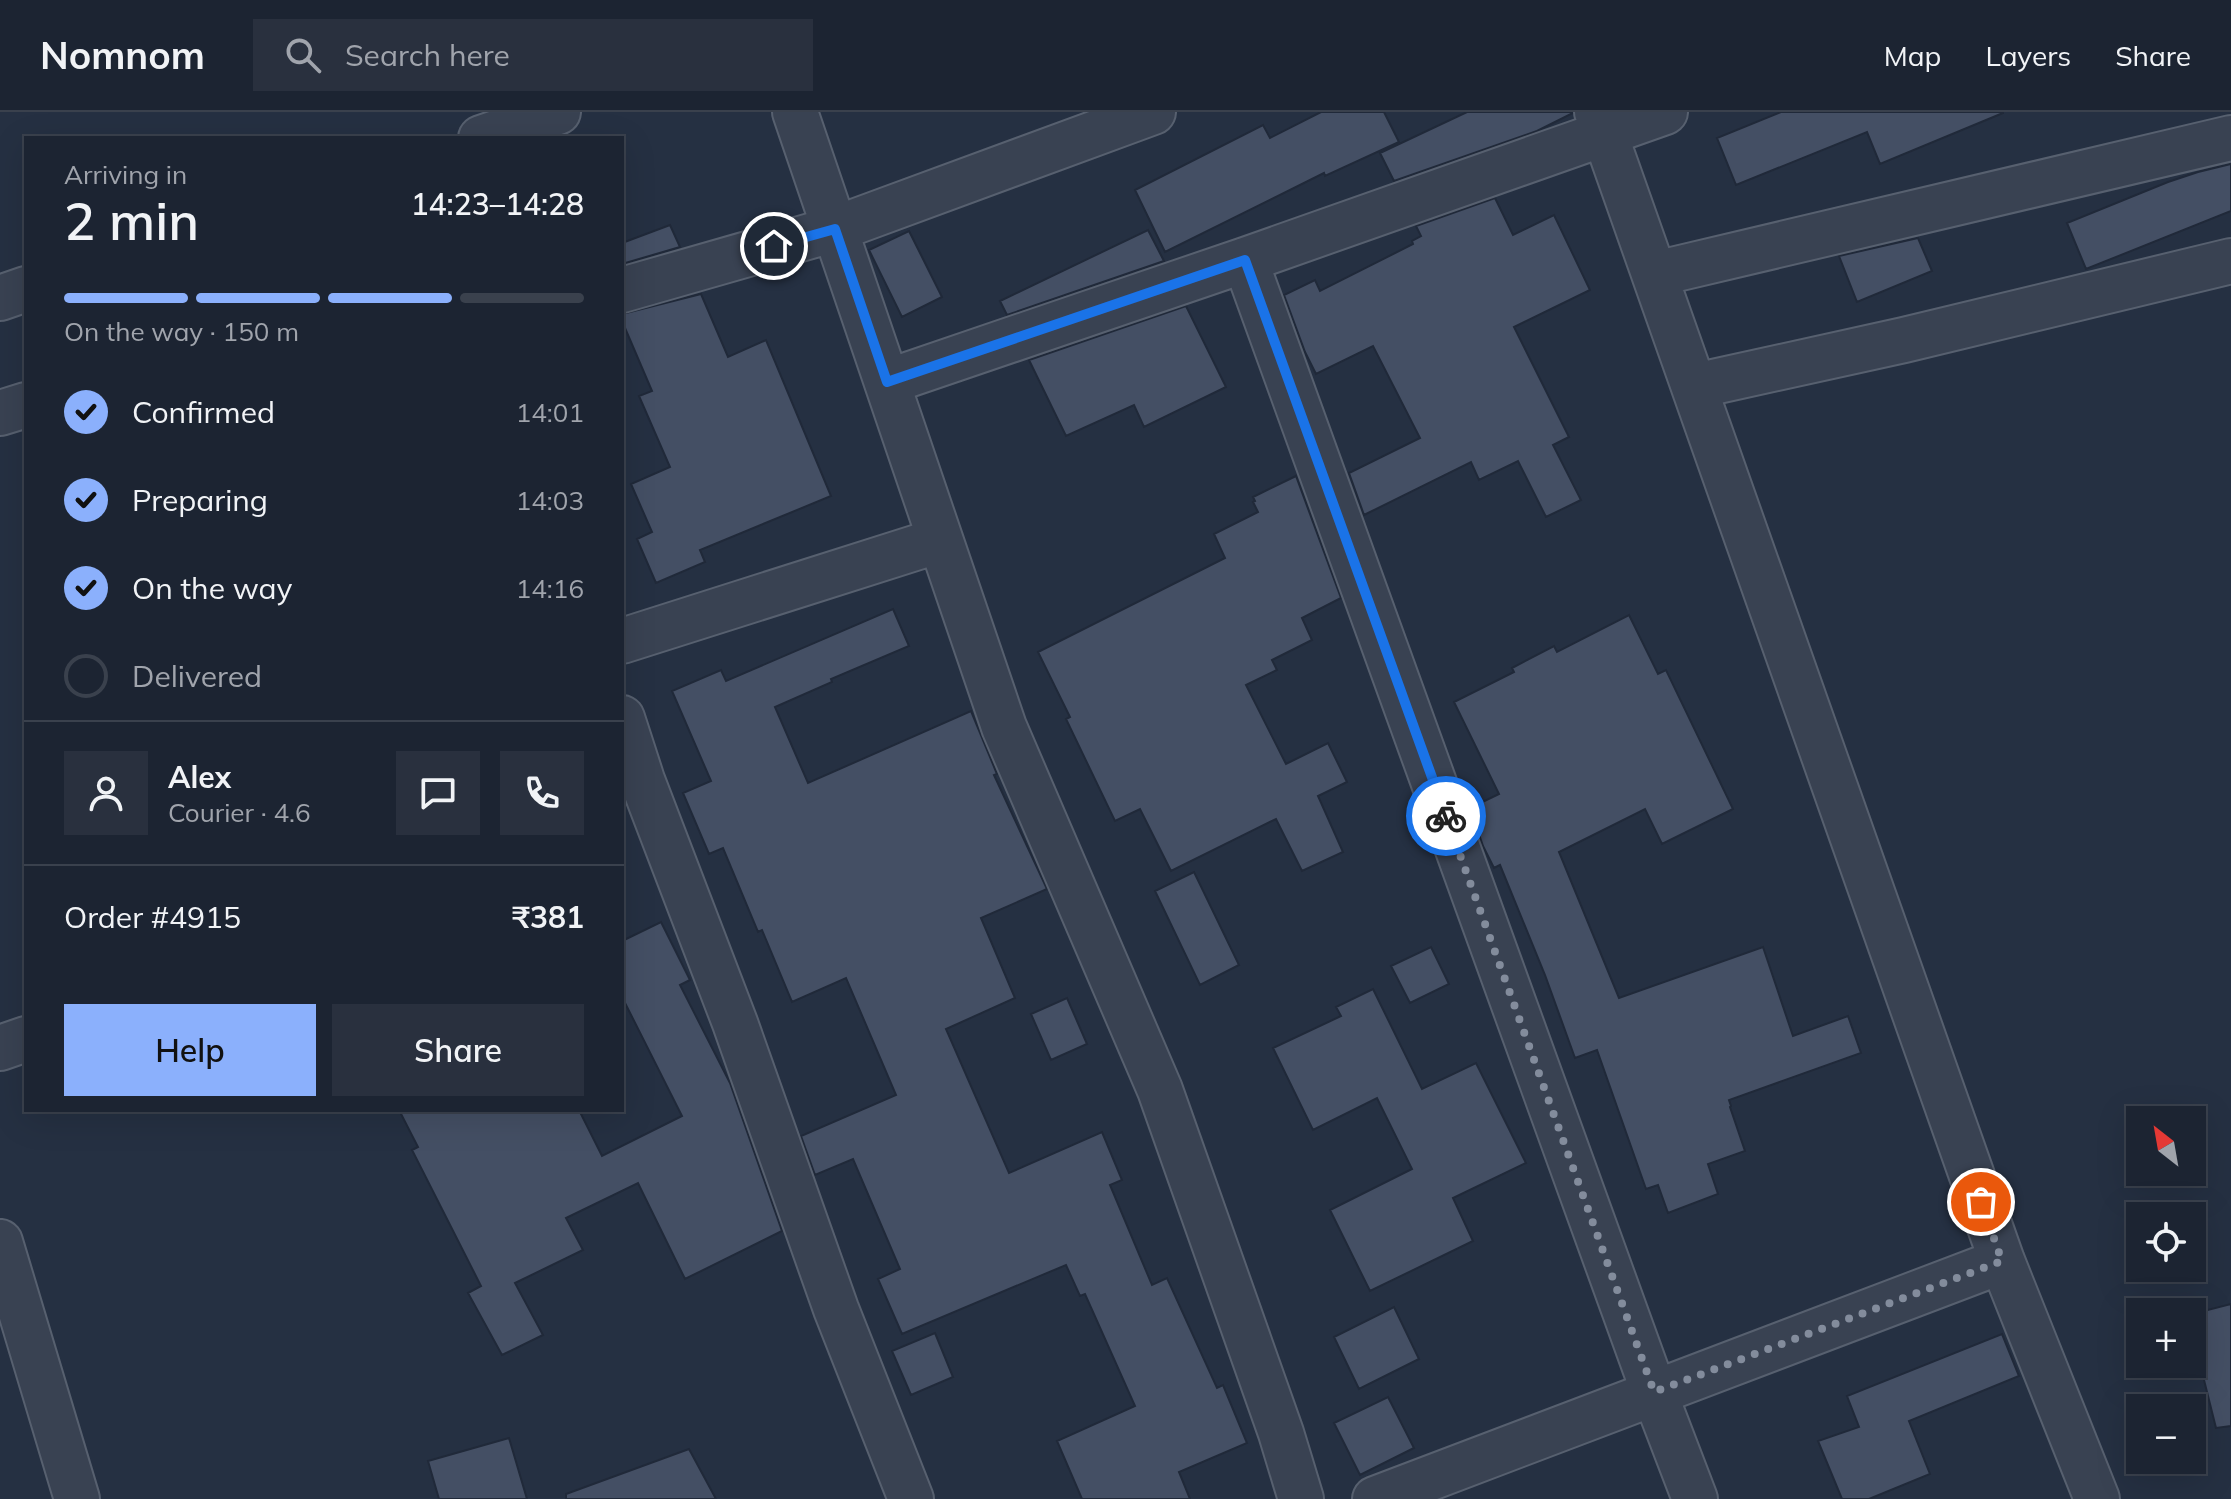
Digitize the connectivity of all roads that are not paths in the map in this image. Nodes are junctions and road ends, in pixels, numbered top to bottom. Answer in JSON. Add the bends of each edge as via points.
{"nodes":[{"id":1,"x":558,"y":112,"type":"edge"},
{"id":2,"x":795,"y":112,"type":"edge"},
{"id":3,"x":1153,"y":112,"type":"edge"},
{"id":4,"x":1665,"y":112,"type":"edge"},
{"id":5,"x":1601,"y":123,"type":"edge"},
{"id":6,"x":487,"y":136,"type":"edge"},
{"id":7,"x":2231,"y":138,"type":"edge"},
{"id":8,"x":835,"y":229,"type":"junction"},
{"id":9,"x":1245,"y":260,"type":"junction"},
{"id":10,"x":2231,"y":261,"type":"edge"},
{"id":11,"x":1655,"y":274,"type":"junction"},
{"id":12,"x":624,"y":289,"type":"edge"},
{"id":13,"x":24,"y":290,"type":"edge"},
{"id":14,"x":0,"y":298,"type":"edge"},
{"id":15,"x":887,"y":382,"type":"junction"},
{"id":16,"x":1695,"y":386,"type":"junction"},
{"id":17,"x":24,"y":406,"type":"edge"},
{"id":18,"x":0,"y":413,"type":"edge"},
{"id":19,"x":940,"y":540,"type":"junction"},
{"id":20,"x":624,"y":640,"type":"edge"},
{"id":21,"x":624,"y":731,"type":"edge"},
{"id":22,"x":632,"y":784,"type":"edge"},
{"id":23,"x":24,"y":1040,"type":"edge"},
{"id":24,"x":0,"y":1048,"type":"edge"},
{"id":25,"x":0,"y":1242,"type":"edge"},
{"id":26,"x":2002,"y":1261,"type":"junction"},
{"id":27,"x":1654,"y":1392,"type":"junction"},
{"id":28,"x":77,"y":1499,"type":"edge"},
{"id":29,"x":911,"y":1499,"type":"edge"},
{"id":30,"x":1301,"y":1499,"type":"edge"},
{"id":31,"x":1375,"y":1499,"type":"edge"},
{"id":32,"x":1695,"y":1499,"type":"edge"},
{"id":33,"x":2097,"y":1499,"type":"edge"}],
"edges":[{"from":1,"to":6,"type":"street"},
{"from":2,"to":8,"type":"street"},
{"from":3,"to":8,"type":"street"},
{"from":4,"to":5,"type":"street"},
{"from":5,"to":9,"type":"street"},
{"from":5,"to":11,"type":"street"},
{"from":7,"to":11,"type":"street"},
{"from":8,"to":12,"type":"street"},
{"from":8,"to":15,"type":"street"},
{"from":9,"to":15,"type":"street"},
{"from":9,"to":27,"type":"street"},
{"from":10,"to":16,"type":"street"},
{"from":11,"to":16,"type":"street"},
{"from":13,"to":14,"type":"street"},
{"from":15,"to":19,"type":"street"},
{"from":16,"to":26,"type":"street"},
{"from":17,"to":18,"type":"street"},
{"from":19,"to":20,"type":"street"},
{"from":19,"to":30,"type":"street","via":[[1004,727],[1160,1090]]},
{"from":21,"to":22,"type":"street"},
{"from":22,"to":29,"type":"street","via":[[735,1023],[836,1309]]},
{"from":23,"to":24,"type":"street"},
{"from":25,"to":28,"type":"street"},
{"from":26,"to":27,"type":"street"},
{"from":26,"to":33,"type":"street"},
{"from":27,"to":31,"type":"street"},
{"from":27,"to":32,"type":"street"}]}
